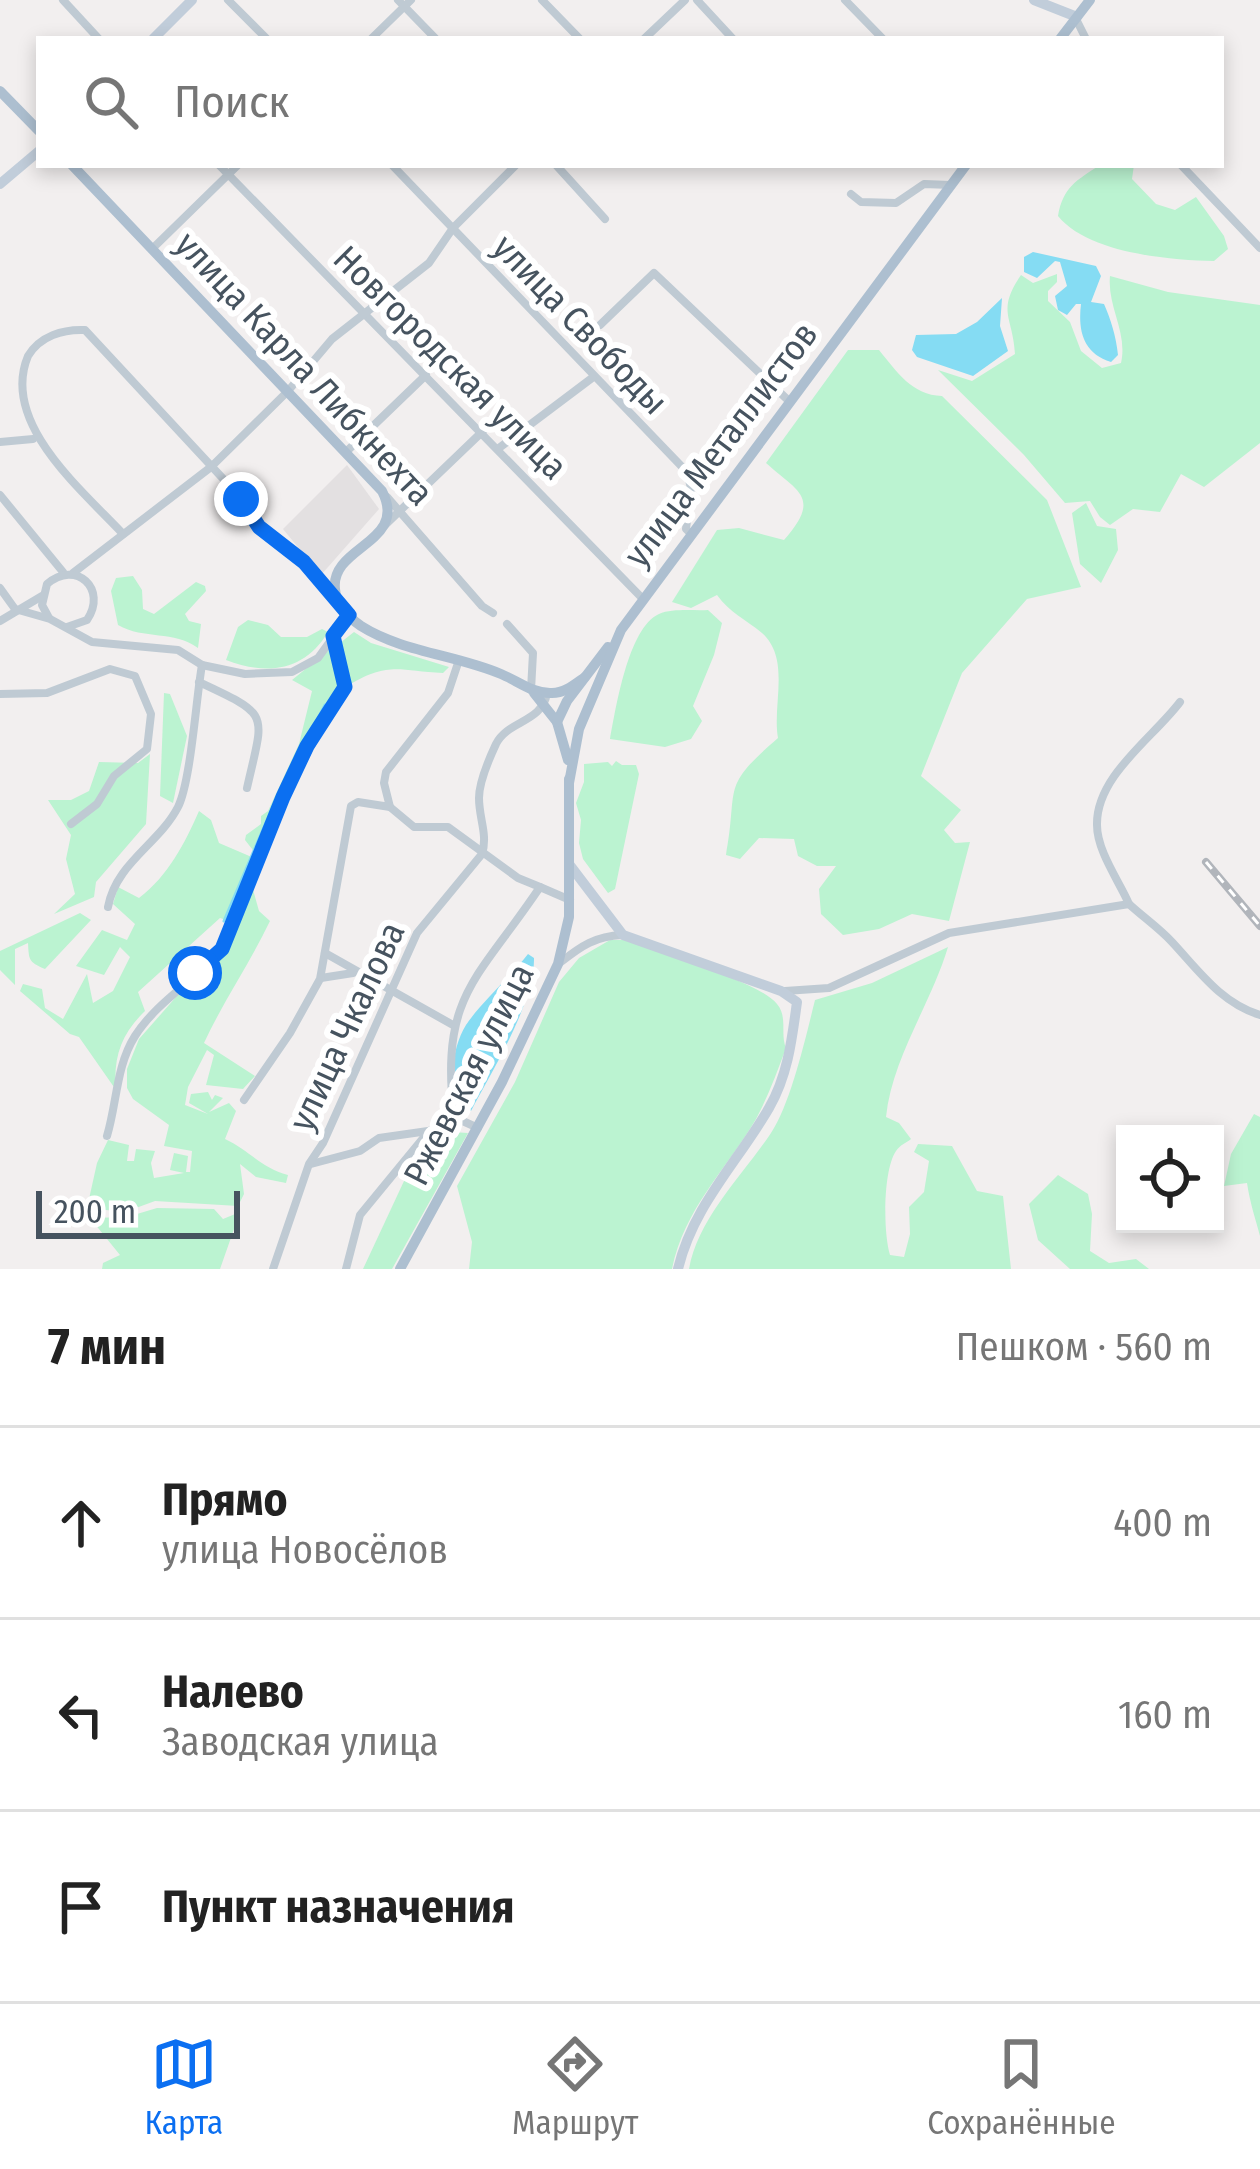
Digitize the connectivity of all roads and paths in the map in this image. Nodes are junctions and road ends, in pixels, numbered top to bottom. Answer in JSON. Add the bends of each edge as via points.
{"nodes":[{"id":1,"x":63,"y":0,"type":"edge"},
{"id":2,"x":191,"y":0,"type":"edge"},
{"id":3,"x":228,"y":0,"type":"edge"},
{"id":4,"x":542,"y":0,"type":"edge"},
{"id":5,"x":685,"y":0,"type":"edge"},
{"id":6,"x":697,"y":0,"type":"edge"},
{"id":7,"x":845,"y":0,"type":"edge"},
{"id":8,"x":1034,"y":0,"type":"edge"},
{"id":9,"x":1090,"y":0,"type":"edge"},
{"id":10,"x":405,"y":2,"type":"edge"},
{"id":11,"x":1076,"y":18,"type":"junction"},
{"id":12,"x":96,"y":36,"type":"edge"},
{"id":13,"x":156,"y":36,"type":"edge"},
{"id":14,"x":264,"y":36,"type":"edge"},
{"id":15,"x":374,"y":36,"type":"edge"},
{"id":16,"x":433,"y":36,"type":"edge"},
{"id":17,"x":577,"y":36,"type":"edge"},
{"id":18,"x":647,"y":36,"type":"edge"},
{"id":19,"x":731,"y":36,"type":"edge"},
{"id":20,"x":880,"y":36,"type":"edge"},
{"id":21,"x":1062,"y":36,"type":"edge"},
{"id":22,"x":1085,"y":36,"type":"edge"},
{"id":23,"x":0,"y":91,"type":"edge"},
{"id":24,"x":36,"y":128,"type":"edge"},
{"id":25,"x":36,"y":154,"type":"edge"},
{"id":26,"x":75,"y":168,"type":"edge"},
{"id":27,"x":222,"y":168,"type":"edge"},
{"id":28,"x":235,"y":168,"type":"edge"},
{"id":29,"x":395,"y":168,"type":"edge"},
{"id":30,"x":513,"y":168,"type":"edge"},
{"id":31,"x":559,"y":168,"type":"edge"},
{"id":32,"x":964,"y":168,"type":"edge"},
{"id":33,"x":1184,"y":168,"type":"edge"},
{"id":34,"x":228,"y":175,"type":"junction"},
{"id":35,"x":0,"y":184,"type":"edge"},
{"id":36,"x":951,"y":185,"type":"junction"},
{"id":37,"x":851,"y":194,"type":"dead end"},
{"id":38,"x":605,"y":219,"type":"dead end"},
{"id":39,"x":453,"y":228,"type":"junction"},
{"id":40,"x":1260,"y":248,"type":"edge"},
{"id":41,"x":152,"y":249,"type":"junction"},
{"id":42,"x":365,"y":312,"type":"junction"},
{"id":43,"x":600,"y":325,"type":"dead end"},
{"id":44,"x":426,"y":375,"type":"junction"},
{"id":45,"x":592,"y":378,"type":"junction"},
{"id":46,"x":288,"y":391,"type":"junction"},
{"id":47,"x":791,"y":404,"type":"junction"},
{"id":48,"x":483,"y":431,"type":"junction"},
{"id":49,"x":33,"y":439,"type":"junction"},
{"id":50,"x":0,"y":442,"type":"edge"},
{"id":51,"x":499,"y":448,"type":"junction"},
{"id":52,"x":346,"y":452,"type":"junction"},
{"id":53,"x":211,"y":467,"type":"junction"},
{"id":54,"x":382,"y":491,"type":"junction"},
{"id":55,"x":0,"y":495,"type":"edge"},
{"id":56,"x":400,"y":511,"type":"junction"},
{"id":57,"x":384,"y":526,"type":"junction"},
{"id":58,"x":123,"y":534,"type":"junction"},
{"id":59,"x":691,"y":535,"type":"junction"},
{"id":60,"x":95,"y":556,"type":"junction"},
{"id":61,"x":52,"y":563,"type":"junction"},
{"id":62,"x":69,"y":573,"type":"junction"},
{"id":63,"x":47,"y":584,"type":"junction"},
{"id":64,"x":92,"y":587,"type":"junction"},
{"id":65,"x":0,"y":588,"type":"edge"},
{"id":66,"x":42,"y":596,"type":"junction"},
{"id":67,"x":337,"y":598,"type":"junction"},
{"id":68,"x":642,"y":598,"type":"junction"},
{"id":69,"x":15,"y":608,"type":"junction"},
{"id":70,"x":493,"y":613,"type":"dead end"},
{"id":71,"x":349,"y":615,"type":"junction"},
{"id":72,"x":50,"y":619,"type":"junction"},
{"id":73,"x":87,"y":620,"type":"junction"},
{"id":74,"x":0,"y":621,"type":"edge"},
{"id":75,"x":507,"y":624,"type":"dead end"},
{"id":76,"x":62,"y":626,"type":"junction"},
{"id":77,"x":621,"y":630,"type":"junction"},
{"id":78,"x":333,"y":636,"type":"junction"},
{"id":79,"x":83,"y":639,"type":"junction"},
{"id":80,"x":459,"y":660,"type":"junction"},
{"id":81,"x":202,"y":665,"type":"junction"},
{"id":82,"x":585,"y":677,"type":"junction"},
{"id":83,"x":199,"y":682,"type":"junction"},
{"id":84,"x":528,"y":688,"type":"junction"},
{"id":85,"x":0,"y":694,"type":"edge"},
{"id":86,"x":546,"y":699,"type":"junction"},
{"id":87,"x":1180,"y":702,"type":"dead end"},
{"id":88,"x":559,"y":726,"type":"junction"},
{"id":89,"x":579,"y":729,"type":"junction"},
{"id":90,"x":569,"y":783,"type":"junction"},
{"id":91,"x":248,"y":788,"type":"dead end"},
{"id":92,"x":390,"y":807,"type":"junction"},
{"id":93,"x":71,"y":824,"type":"dead end"},
{"id":94,"x":482,"y":854,"type":"junction"},
{"id":95,"x":569,"y":864,"type":"junction"},
{"id":96,"x":541,"y":887,"type":"junction"},
{"id":97,"x":570,"y":900,"type":"junction"},
{"id":98,"x":1129,"y":904,"type":"junction"},
{"id":99,"x":108,"y":907,"type":"dead end"},
{"id":100,"x":623,"y":934,"type":"junction"},
{"id":101,"x":325,"y":953,"type":"junction"},
{"id":102,"x":558,"y":964,"type":"junction"},
{"id":103,"x":358,"y":973,"type":"junction"},
{"id":104,"x":320,"y":979,"type":"junction"},
{"id":105,"x":391,"y":994,"type":"junction"},
{"id":106,"x":798,"y":997,"type":"junction"},
{"id":107,"x":1260,"y":1015,"type":"edge"},
{"id":108,"x":453,"y":1025,"type":"junction"},
{"id":109,"x":244,"y":1100,"type":"dead end"},
{"id":110,"x":454,"y":1117,"type":"junction"},
{"id":111,"x":478,"y":1128,"type":"junction"},
{"id":112,"x":429,"y":1131,"type":"junction"},
{"id":113,"x":107,"y":1136,"type":"dead end"},
{"id":114,"x":323,"y":1142,"type":"junction"},
{"id":115,"x":341,"y":1156,"type":"junction"},
{"id":116,"x":309,"y":1164,"type":"junction"},
{"id":117,"x":273,"y":1269,"type":"edge"},
{"id":118,"x":346,"y":1269,"type":"edge"},
{"id":119,"x":400,"y":1269,"type":"edge"},
{"id":120,"x":678,"y":1269,"type":"edge"}],
"edges":[{"from":1,"to":12,"type":"street"},
{"from":2,"to":13,"type":"street"},
{"from":3,"to":14,"type":"street"},
{"from":4,"to":17,"type":"street"},
{"from":5,"to":18,"type":"street"},
{"from":6,"to":19,"type":"street"},
{"from":7,"to":20,"type":"street"},
{"from":8,"to":11,"type":"street"},
{"from":9,"to":11,"type":"main road"},
{"from":10,"to":15,"type":"street"},
{"from":10,"to":16,"type":"street"},
{"from":11,"to":21,"type":"main road"},
{"from":11,"to":22,"type":"street"},
{"from":23,"to":24,"type":"main road"},
{"from":25,"to":35,"type":"street"},
{"from":26,"to":41,"type":"main road","name":"улица Карла Либкнехта"},
{"from":27,"to":34,"type":"street","name":"Новгородская улица"},
{"from":28,"to":34,"type":"street"},
{"from":29,"to":39,"type":"street","name":"улица Свободы"},
{"from":30,"to":39,"type":"street"},
{"from":31,"to":38,"type":"street"},
{"from":32,"to":36,"type":"main road","name":"улица Металлистов"},
{"from":33,"to":40,"type":"street"},
{"from":34,"to":41,"type":"street"},
{"from":34,"to":42,"type":"street","name":"Новгородская улица"},
{"from":36,"to":37,"type":"street","via":[[928,183],[896,203]]},
{"from":36,"to":47,"type":"main road","name":"улица Металлистов"},
{"from":39,"to":42,"type":"street","via":[[429,262]]},
{"from":39,"to":45,"type":"street","name":"улица Свободы"},
{"from":41,"to":46,"type":"main road","name":"улица Карла Либкнехта"},
{"from":42,"to":44,"type":"street","name":"Новгородская улица"},
{"from":42,"to":46,"type":"street"},
{"from":43,"to":47,"type":"street","via":[[654,273]]},
{"from":44,"to":48,"type":"street","name":"Новгородская улица"},
{"from":44,"to":52,"type":"street"},
{"from":45,"to":51,"type":"street"},
{"from":45,"to":59,"type":"street","name":"улица Свободы","via":[[687,472]]},
{"from":46,"to":52,"type":"main road","name":"улица Карла Либкнехта"},
{"from":46,"to":53,"type":"street"},
{"from":47,"to":59,"type":"main road","name":"улица Металлистов"},
{"from":48,"to":51,"type":"street","name":"Новгородская улица"},
{"from":48,"to":56,"type":"street"},
{"from":49,"to":50,"type":"street"},
{"from":49,"to":53,"type":"street","via":[[18,396],[32,350],[68,329],[85,330]]},
{"from":49,"to":58,"type":"street"},
{"from":51,"to":68,"type":"street","name":"Новгородская улица"},
{"from":52,"to":54,"type":"main road","name":"улица Карла Либкнехта"},
{"from":53,"to":58,"type":"street"},
{"from":53,"to":67,"type":"street","via":[[259,527]]},
{"from":54,"to":56,"type":"street","name":"улица Карла Либкнехта"},
{"from":54,"to":57,"type":"main road"},
{"from":55,"to":61,"type":"street"},
{"from":56,"to":57,"type":"street"},
{"from":56,"to":70,"type":"street","name":"улица Карла Либкнехта"},
{"from":57,"to":67,"type":"main road","via":[[341,567]]},
{"from":58,"to":60,"type":"street"},
{"from":59,"to":68,"type":"main road","name":"улица Металлистов"},
{"from":60,"to":62,"type":"street"},
{"from":60,"to":64,"type":"street"},
{"from":61,"to":62,"type":"street"},
{"from":61,"to":63,"type":"street"},
{"from":62,"to":63,"type":"street"},
{"from":62,"to":64,"type":"street"},
{"from":63,"to":66,"type":"street"},
{"from":64,"to":73,"type":"street"},
{"from":65,"to":69,"type":"street"},
{"from":66,"to":69,"type":"street"},
{"from":66,"to":72,"type":"street"},
{"from":67,"to":71,"type":"main road"},
{"from":68,"to":77,"type":"main road","name":"улица Металлистов"},
{"from":69,"to":72,"type":"street"},
{"from":69,"to":74,"type":"street"},
{"from":71,"to":78,"type":"street"},
{"from":71,"to":80,"type":"main road"},
{"from":72,"to":76,"type":"street"},
{"from":73,"to":76,"type":"street"},
{"from":73,"to":79,"type":"street"},
{"from":75,"to":84,"type":"street","via":[[533,652]]},
{"from":76,"to":79,"type":"street"},
{"from":77,"to":82,"type":"main road"},
{"from":77,"to":89,"type":"main road","name":"улица Металлистов"},
{"from":78,"to":81,"type":"street","via":[[318,658],[292,672]]},
{"from":78,"to":113,"type":"street","via":[[345,687],[283,797],[222,949],[135,1035]]},
{"from":79,"to":81,"type":"street","via":[[178,650]]},
{"from":80,"to":84,"type":"main road"},
{"from":80,"to":92,"type":"street","via":[[448,693],[386,772]]},
{"from":81,"to":83,"type":"street"},
{"from":82,"to":86,"type":"main road"},
{"from":82,"to":88,"type":"main road"},
{"from":83,"to":91,"type":"street","via":[[255,710],[260,723]]},
{"from":83,"to":99,"type":"street","via":[[178,806],[120,875]]},
{"from":84,"to":86,"type":"main road"},
{"from":85,"to":93,"type":"street","via":[[47,693],[110,669],[135,676],[151,714],[147,749]]},
{"from":86,"to":88,"type":"main road"},
{"from":86,"to":94,"type":"street","via":[[495,746],[478,793]]},
{"from":87,"to":98,"type":"street","via":[[1115,775],[1101,806],[1101,844]]},
{"from":88,"to":89,"type":"main road"},
{"from":88,"to":90,"type":"main road"},
{"from":89,"to":90,"type":"main road","name":"улица Металлистов"},
{"from":90,"to":95,"type":"main road","name":"Ржевская улица"},
{"from":92,"to":94,"type":"street","via":[[414,827],[448,827]]},
{"from":92,"to":101,"type":"street","via":[[351,806]]},
{"from":94,"to":96,"type":"street"},
{"from":94,"to":105,"type":"street","name":"улица Чкалова","via":[[417,933]]},
{"from":95,"to":97,"type":"main road","name":"Ржевская улица"},
{"from":95,"to":100,"type":"street"},
{"from":96,"to":97,"type":"street"},
{"from":96,"to":108,"type":"street","name":"Ржевская улица","via":[[472,979]]},
{"from":97,"to":102,"type":"main road","name":"Ржевская улица"},
{"from":98,"to":106,"type":"street","via":[[949,933]]},
{"from":98,"to":107,"type":"street","via":[[1238,1008]]},
{"from":100,"to":102,"type":"street","via":[[582,945]]},
{"from":100,"to":106,"type":"street"},
{"from":101,"to":103,"type":"street"},
{"from":101,"to":104,"type":"street"},
{"from":102,"to":111,"type":"main road","name":"Ржевская улица"},
{"from":103,"to":104,"type":"street"},
{"from":103,"to":105,"type":"street"},
{"from":104,"to":109,"type":"street"},
{"from":105,"to":108,"type":"street"},
{"from":105,"to":114,"type":"street","name":"улица Чкалова"},
{"from":106,"to":120,"type":"street","via":[[789,1060],[770,1106],[704,1205]]},
{"from":108,"to":110,"type":"street","name":"Ржевская улица"},
{"from":110,"to":111,"type":"street"},
{"from":110,"to":112,"type":"street","name":"Ржевская улица"},
{"from":111,"to":119,"type":"main road","name":"Ржевская улица"},
{"from":112,"to":115,"type":"street","via":[[379,1138]]},
{"from":112,"to":118,"type":"street","name":"Ржевская улица","via":[[360,1215]]},
{"from":114,"to":115,"type":"street"},
{"from":114,"to":116,"type":"street","name":"улица Чкалова"},
{"from":115,"to":116,"type":"street"},
{"from":116,"to":117,"type":"street","name":"улица Чкалова"}]}
